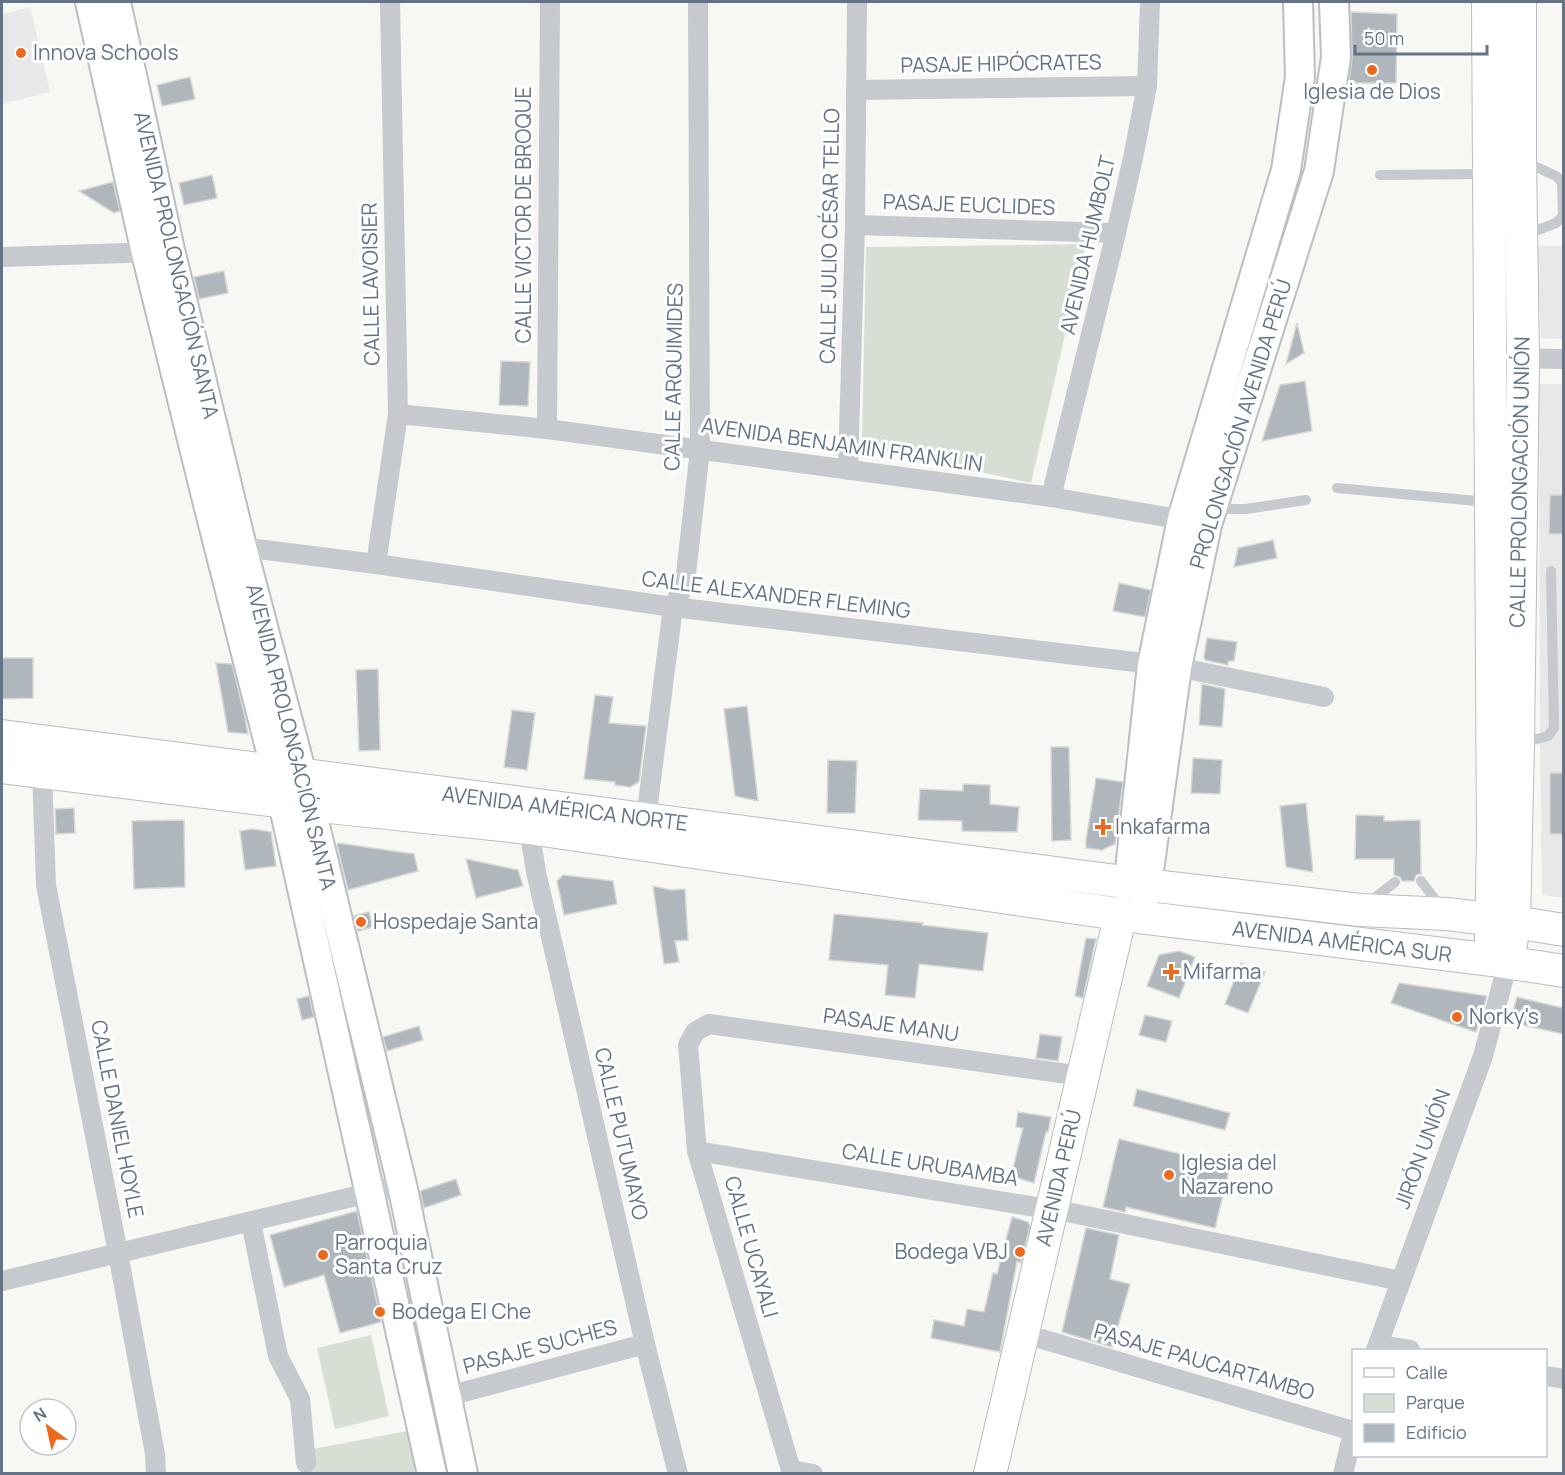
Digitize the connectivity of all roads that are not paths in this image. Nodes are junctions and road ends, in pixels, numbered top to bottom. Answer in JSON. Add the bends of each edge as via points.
{"nodes":[{"id":1,"x":90,"y":2,"type":"edge"},
{"id":2,"x":116,"y":2,"type":"edge"},
{"id":3,"x":390,"y":2,"type":"edge"},
{"id":4,"x":550,"y":2,"type":"edge"},
{"id":5,"x":698,"y":2,"type":"edge"},
{"id":6,"x":857,"y":2,"type":"edge"},
{"id":7,"x":1150,"y":2,"type":"edge"},
{"id":8,"x":1298,"y":2,"type":"edge"},
{"id":9,"x":1334,"y":2,"type":"edge"},
{"id":10,"x":1488,"y":2,"type":"edge"},
{"id":11,"x":1520,"y":2,"type":"edge"},
{"id":12,"x":1147,"y":86,"type":"junction"},
{"id":13,"x":856,"y":90,"type":"junction"},
{"id":14,"x":1501,"y":162,"type":"junction"},
{"id":15,"x":1380,"y":175,"type":"dead end"},
{"id":16,"x":855,"y":225,"type":"junction"},
{"id":17,"x":1116,"y":233,"type":"junction"},
{"id":18,"x":1505,"y":238,"type":"junction"},
{"id":19,"x":158,"y":252,"type":"junction"},
{"id":20,"x":2,"y":257,"type":"edge"},
{"id":21,"x":1490,"y":354,"type":"junction"},
{"id":22,"x":1523,"y":359,"type":"junction"},
{"id":23,"x":1563,"y":359,"type":"edge"},
{"id":24,"x":398,"y":414,"type":"junction"},
{"id":25,"x":547,"y":429,"type":"junction"},
{"id":26,"x":700,"y":450,"type":"junction"},
{"id":27,"x":848,"y":470,"type":"junction"},
{"id":28,"x":1337,"y":488,"type":"dead end"},
{"id":29,"x":1051,"y":497,"type":"junction"},
{"id":30,"x":1306,"y":500,"type":"dead end"},
{"id":31,"x":1491,"y":502,"type":"junction"},
{"id":32,"x":1200,"y":518,"type":"junction"},
{"id":33,"x":231,"y":550,"type":"junction"},
{"id":34,"x":376,"y":564,"type":"junction"},
{"id":35,"x":1551,"y":571,"type":"dead end"},
{"id":36,"x":673,"y":607,"type":"junction"},
{"id":37,"x":1164,"y":666,"type":"junction"},
{"id":38,"x":1324,"y":697,"type":"dead end"},
{"id":39,"x":2,"y":736,"type":"edge"},
{"id":40,"x":1518,"y":744,"type":"junction"},
{"id":41,"x":2,"y":767,"type":"edge"},
{"id":42,"x":42,"y":772,"type":"junction"},
{"id":43,"x":289,"y":773,"type":"junction"},
{"id":44,"x":297,"y":803,"type":"junction"},
{"id":45,"x":530,"y":816,"type":"junction"},
{"id":46,"x":646,"y":819,"type":"junction"},
{"id":47,"x":1421,"y":881,"type":"dead end"},
{"id":48,"x":1395,"y":882,"type":"dead end"},
{"id":49,"x":1138,"y":884,"type":"junction"},
{"id":50,"x":1360,"y":910,"type":"junction"},
{"id":51,"x":1447,"y":914,"type":"junction"},
{"id":52,"x":1130,"y":915,"type":"junction"},
{"id":53,"x":1502,"y":921,"type":"junction"},
{"id":54,"x":1563,"y":930,"type":"edge"},
{"id":55,"x":1500,"y":961,"type":"junction"},
{"id":56,"x":1563,"y":971,"type":"edge"},
{"id":57,"x":695,"y":1032,"type":"joint"},
{"id":58,"x":1082,"y":1076,"type":"junction"},
{"id":59,"x":697,"y":1152,"type":"junction"},
{"id":60,"x":402,"y":1185,"type":"junction"},
{"id":61,"x":370,"y":1193,"type":"junction"},
{"id":62,"x":1062,"y":1211,"type":"junction"},
{"id":63,"x":251,"y":1222,"type":"junction"},
{"id":64,"x":118,"y":1253,"type":"junction"},
{"id":65,"x":2,"y":1281,"type":"edge"},
{"id":66,"x":1401,"y":1281,"type":"junction"},
{"id":67,"x":1042,"y":1339,"type":"junction"},
{"id":68,"x":645,"y":1344,"type":"junction"},
{"id":69,"x":1377,"y":1348,"type":"edge"},
{"id":70,"x":1394,"y":1349,"type":"edge"},
{"id":71,"x":1547,"y":1376,"type":"edge"},
{"id":72,"x":1563,"y":1379,"type":"edge"},
{"id":73,"x":448,"y":1396,"type":"junction"},
{"id":74,"x":1352,"y":1430,"type":"edge"},
{"id":75,"x":1352,"y":1434,"type":"edge"},
{"id":76,"x":306,"y":1463,"type":"dead end"},
{"id":77,"x":791,"y":1472,"type":"edge"},
{"id":78,"x":156,"y":1473,"type":"edge"},
{"id":79,"x":432,"y":1473,"type":"edge"},
{"id":80,"x":463,"y":1473,"type":"edge"},
{"id":81,"x":678,"y":1473,"type":"edge"},
{"id":82,"x":813,"y":1473,"type":"edge"},
{"id":83,"x":990,"y":1473,"type":"edge"},
{"id":84,"x":1011,"y":1473,"type":"edge"},
{"id":85,"x":1343,"y":1473,"type":"edge"}],
"edges":[{"from":1,"to":19,"type":"street","name":"AVENIDA PROLONGACIÓN SANTA"},
{"from":2,"to":19,"type":"street","name":"AVENIDA PROLONGACIÓN SANTA"},
{"from":3,"to":24,"type":"street","name":"CALLE LAVOISIER"},
{"from":4,"to":25,"type":"street","name":"CALLE VICTOR DE BROQUE"},
{"from":5,"to":26,"type":"street","name":"CALLE ARQUIMIDES"},
{"from":6,"to":13,"type":"street","name":"CALLE JULIO CÉSAR TELLO"},
{"from":7,"to":12,"type":"street","name":"AVENIDA HUMBOLT"},
{"from":8,"to":32,"type":"street","name":"PROLONGACIÓN AVENIDA PERÚ","via":[[1300,77],[1286,170]]},
{"from":9,"to":32,"type":"street","name":"PROLONGACIÓN AVENIDA PERÚ","via":[[1336,57],[1319,171]]},
{"from":10,"to":14,"type":"main road","name":"CALLE PROLONGACIÓN UNIÓN"},
{"from":11,"to":14,"type":"main road","name":"CALLE PROLONGACIÓN UNIÓN"},
{"from":12,"to":13,"type":"street","name":"PASAJE HIPÓCRATES"},
{"from":12,"to":17,"type":"street","name":"AVENIDA HUMBOLT"},
{"from":13,"to":16,"type":"street","name":"CALLE JULIO CÉSAR TELLO"},
{"from":14,"to":15,"type":"lane"},
{"from":14,"to":18,"type":"main road","name":"CALLE PROLONGACIÓN UNIÓN"},
{"from":14,"to":18,"type":"lane","via":[[1556,176],[1562,183],[1563,216],[1556,223]]},
{"from":16,"to":17,"type":"street","name":"PASAJE EUCLIDES"},
{"from":16,"to":27,"type":"street","name":"CALLE JULIO CÉSAR TELLO"},
{"from":17,"to":29,"type":"street","name":"AVENIDA HUMBOLT"},
{"from":18,"to":21,"type":"main road","name":"CALLE PROLONGACIÓN UNIÓN"},
{"from":18,"to":22,"type":"main road","name":"CALLE PROLONGACIÓN UNIÓN"},
{"from":19,"to":20,"type":"street"},
{"from":19,"to":33,"type":"street","name":"AVENIDA PROLONGACIÓN SANTA"},
{"from":21,"to":22,"type":"street"},
{"from":21,"to":31,"type":"main road","name":"CALLE PROLONGACIÓN UNIÓN"},
{"from":22,"to":23,"type":"street"},
{"from":22,"to":40,"type":"main road","name":"CALLE PROLONGACIÓN UNIÓN"},
{"from":24,"to":25,"type":"street","name":"AVENIDA BENJAMIN FRANKLIN"},
{"from":24,"to":34,"type":"street","name":"CALLE LAVOISIER"},
{"from":25,"to":26,"type":"street","name":"AVENIDA BENJAMIN FRANKLIN"},
{"from":26,"to":27,"type":"street","name":"AVENIDA BENJAMIN FRANKLIN"},
{"from":26,"to":36,"type":"street","name":"CALLE ARQUIMIDES","via":[[685,583]]},
{"from":27,"to":29,"type":"street","name":"AVENIDA BENJAMIN FRANKLIN"},
{"from":28,"to":31,"type":"lane"},
{"from":29,"to":32,"type":"street","name":"AVENIDA BENJAMIN FRANKLIN"},
{"from":30,"to":32,"type":"lane"},
{"from":31,"to":53,"type":"main road","name":"CALLE PROLONGACIÓN UNIÓN","via":[[1493,838]]},
{"from":32,"to":37,"type":"street","name":"PROLONGACIÓN AVENIDA PERÚ"},
{"from":33,"to":34,"type":"street","name":"CALLE ALEXANDER FLEMING"},
{"from":33,"to":43,"type":"street","name":"AVENIDA PROLONGACIÓN SANTA"},
{"from":34,"to":36,"type":"street","name":"CALLE ALEXANDER FLEMING"},
{"from":35,"to":40,"type":"lane","via":[[1554,728],[1548,736]]},
{"from":36,"to":37,"type":"street","name":"CALLE ALEXANDER FLEMING"},
{"from":36,"to":46,"type":"street","name":"CALLE ARQUIMIDES"},
{"from":37,"to":38,"type":"street","name":"CALLE ALEXANDER FLEMING"},
{"from":37,"to":49,"type":"street","name":"PROLONGACIÓN AVENIDA PERÚ"},
{"from":39,"to":43,"type":"main road","name":"AVENIDA AMÉRICA NORTE"},
{"from":40,"to":53,"type":"main road","name":"CALLE PROLONGACIÓN UNIÓN"},
{"from":41,"to":42,"type":"main road","name":"AVENIDA AMÉRICA NORTE"},
{"from":42,"to":44,"type":"main road","name":"AVENIDA AMÉRICA NORTE"},
{"from":42,"to":64,"type":"street","name":"CALLE DANIEL HOYLE","via":[[46,885]]},
{"from":43,"to":44,"type":"street","name":"AVENIDA PROLONGACIÓN SANTA"},
{"from":43,"to":45,"type":"main road","name":"AVENIDA AMÉRICA NORTE"},
{"from":44,"to":45,"type":"main road","name":"AVENIDA AMÉRICA NORTE"},
{"from":44,"to":60,"type":"street","name":"AVENIDA PROLONGACIÓN SANTA"},
{"from":44,"to":61,"type":"street","name":"AVENIDA PROLONGACIÓN SANTA"},
{"from":45,"to":46,"type":"main road","name":"AVENIDA AMÉRICA NORTE"},
{"from":45,"to":52,"type":"main road","name":"AVENIDA AMÉRICA NORTE"},
{"from":45,"to":68,"type":"street","name":"CALLE PUTUMAYO","via":[[536,872]]},
{"from":46,"to":49,"type":"main road","name":"AVENIDA AMÉRICA NORTE"},
{"from":47,"to":51,"type":"lane"},
{"from":48,"to":50,"type":"lane"},
{"from":49,"to":50,"type":"main road","name":"AVENIDA AMÉRICA SUR"},
{"from":49,"to":52,"type":"street","name":"AVENIDA PERÚ"},
{"from":50,"to":51,"type":"main road","name":"AVENIDA AMÉRICA SUR"},
{"from":51,"to":53,"type":"main road","name":"AVENIDA AMÉRICA SUR"},
{"from":52,"to":55,"type":"main road","name":"AVENIDA AMÉRICA SUR"},
{"from":52,"to":58,"type":"main road","name":"AVENIDA PERÚ"},
{"from":52,"to":62,"type":"main road","name":"AVENIDA PERÚ"},
{"from":53,"to":54,"type":"main road","name":"AVENIDA AMÉRICA SUR"},
{"from":53,"to":55,"type":"main road","name":"CALLE PROLONGACIÓN UNIÓN"},
{"from":55,"to":56,"type":"main road","name":"AVENIDA AMÉRICA SUR"},
{"from":55,"to":66,"type":"street","name":"JIRÓN UNIÓN","via":[[1483,1056]]},
{"from":57,"to":58,"type":"street","name":"PASAJE MANU","via":[[709,1024]]},
{"from":57,"to":59,"type":"street","name":"CALLE UCAYALI","via":[[688,1045]]},
{"from":58,"to":62,"type":"main road","name":"AVENIDA PERÚ"},
{"from":59,"to":62,"type":"street","name":"CALLE URUBAMBA"},
{"from":59,"to":77,"type":"street","name":"CALLE UCAYALI"},
{"from":60,"to":61,"type":"street"},
{"from":60,"to":73,"type":"street","name":"AVENIDA PROLONGACIÓN SANTA"},
{"from":61,"to":63,"type":"street"},
{"from":61,"to":79,"type":"street","name":"AVENIDA PROLONGACIÓN SANTA"},
{"from":62,"to":66,"type":"street","name":"CALLE URUBAMBA"},
{"from":62,"to":67,"type":"main road","name":"AVENIDA PERÚ"},
{"from":62,"to":83,"type":"main road","name":"AVENIDA PERÚ"},
{"from":63,"to":64,"type":"street"},
{"from":63,"to":76,"type":"street","via":[[278,1356],[300,1399]]},
{"from":64,"to":65,"type":"street"},
{"from":64,"to":78,"type":"street","name":"CALLE DANIEL HOYLE"},
{"from":66,"to":69,"type":"street","name":"JIRÓN UNIÓN"},
{"from":67,"to":74,"type":"street","name":"PASAJE PAUCARTAMBO"},
{"from":67,"to":84,"type":"main road","name":"AVENIDA PERÚ"},
{"from":68,"to":73,"type":"street","name":"PASAJE SUCHES"},
{"from":68,"to":81,"type":"street","name":"CALLE PUTUMAYO"},
{"from":69,"to":70,"type":"street"},
{"from":71,"to":72,"type":"street"},
{"from":73,"to":80,"type":"street","name":"AVENIDA PROLONGACIÓN SANTA"},
{"from":75,"to":85,"type":"street"},
{"from":77,"to":82,"type":"street"}]}
